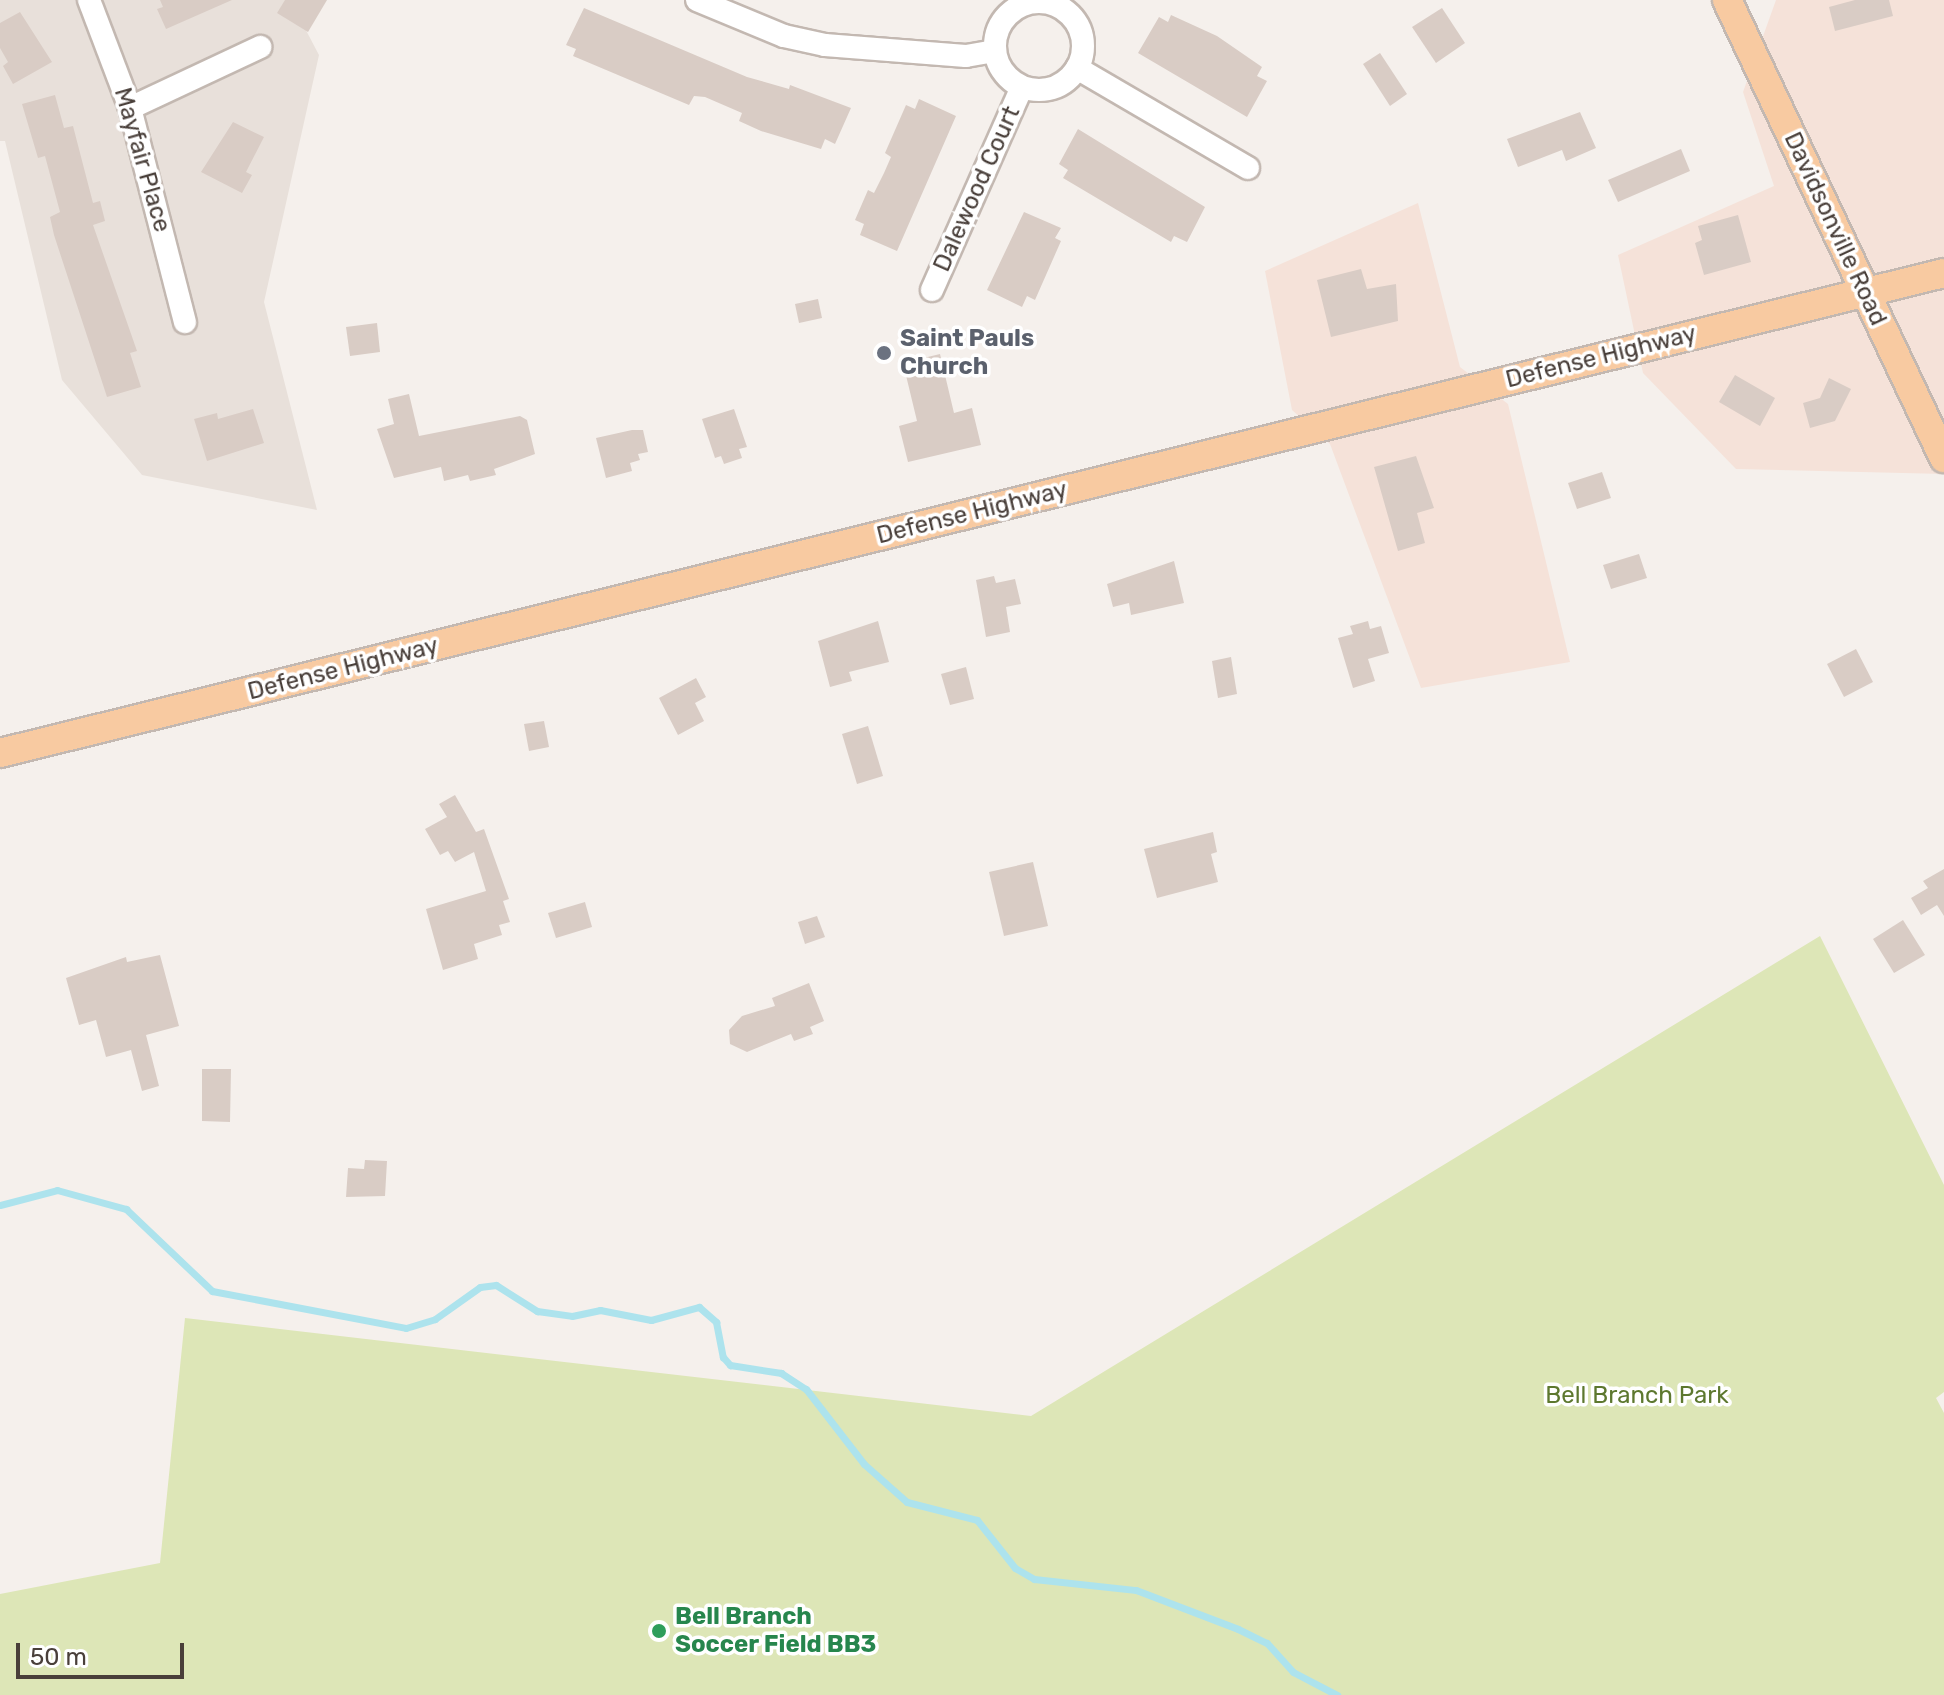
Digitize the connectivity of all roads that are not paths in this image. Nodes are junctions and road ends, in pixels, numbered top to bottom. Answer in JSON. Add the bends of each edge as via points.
{"nodes":[{"id":1,"x":89,"y":0,"type":"edge"},
{"id":2,"x":697,"y":0,"type":"edge"},
{"id":3,"x":1727,"y":0,"type":"edge"},
{"id":4,"x":1038,"y":1,"type":"edge"},
{"id":5,"x":260,"y":47,"type":"dead end"},
{"id":6,"x":995,"y":51,"type":"junction"},
{"id":7,"x":1077,"y":68,"type":"junction"},
{"id":8,"x":1022,"y":87,"type":"junction"},
{"id":9,"x":130,"y":108,"type":"junction"},
{"id":10,"x":1248,"y":168,"type":"dead end"},
{"id":11,"x":1944,"y":273,"type":"edge"},
{"id":12,"x":932,"y":290,"type":"dead end"},
{"id":13,"x":1863,"y":293,"type":"junction"},
{"id":14,"x":185,"y":322,"type":"dead end"},
{"id":15,"x":1944,"y":458,"type":"edge"},
{"id":16,"x":0,"y":753,"type":"edge"}],
"edges":[{"from":1,"to":9,"type":"street","name":"Mayfair Place"},
{"from":2,"to":6,"type":"street","via":[[784,36],[825,45],[966,56]]},
{"from":3,"to":13,"type":"main road","name":"Davidsonville Road"},
{"from":4,"to":6,"type":"street","via":[[1023,4],[1002,21]]},
{"from":4,"to":7,"type":"street","via":[[1054,4],[1075,21],[1082,35]]},
{"from":5,"to":9,"type":"street"},
{"from":6,"to":8,"type":"street","via":[[1000,67]]},
{"from":7,"to":8,"type":"street","via":[[1055,86]]},
{"from":7,"to":10,"type":"street"},
{"from":8,"to":12,"type":"street","name":"Dalewood Court"},
{"from":9,"to":14,"type":"street","name":"Mayfair Place"},
{"from":11,"to":13,"type":"main road","name":"Defense Highway"},
{"from":13,"to":15,"type":"main road","name":"Davidsonville Road"},
{"from":13,"to":16,"type":"main road","name":"Defense Highway"}]}
